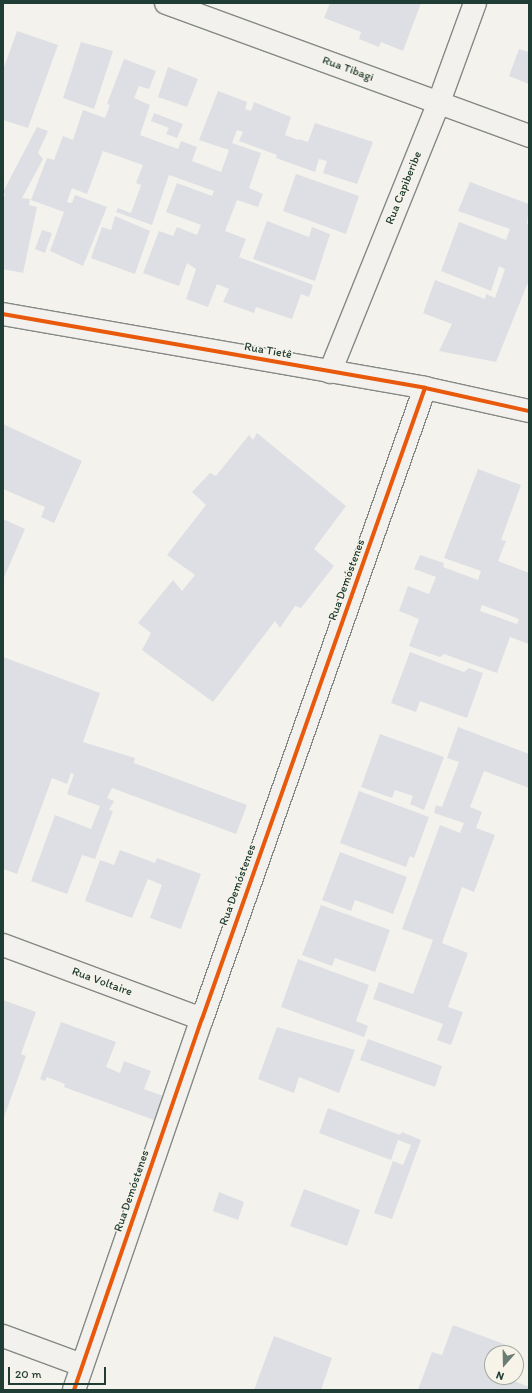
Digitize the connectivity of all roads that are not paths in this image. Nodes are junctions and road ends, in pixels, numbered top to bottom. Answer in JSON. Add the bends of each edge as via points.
{"nodes":[{"id":1,"x":166,"y":3,"type":"edge"},
{"id":2,"x":474,"y":3,"type":"edge"},
{"id":3,"x":439,"y":102,"type":"junction"},
{"id":4,"x":529,"y":136,"type":"edge"},
{"id":5,"x":3,"y":314,"type":"edge"},
{"id":6,"x":330,"y":372,"type":"junction"},
{"id":7,"x":425,"y":388,"type":"junction"},
{"id":8,"x":529,"y":411,"type":"edge"},
{"id":9,"x":3,"y":945,"type":"edge"},
{"id":10,"x":202,"y":1019,"type":"junction"},
{"id":11,"x":3,"y":1336,"type":"edge"},
{"id":12,"x":82,"y":1365,"type":"junction"},
{"id":13,"x":74,"y":1390,"type":"edge"}],
"edges":[{"from":1,"to":3,"type":"street","name":"Rua Tibagi"},
{"from":2,"to":3,"type":"street","name":"Rua Capiberibe"},
{"from":3,"to":4,"type":"street","name":"Rua Tibagi"},
{"from":3,"to":6,"type":"street","name":"Rua Capiberibe"},
{"from":5,"to":6,"type":"street","name":"Rua Tietê"},
{"from":6,"to":7,"type":"street","name":"Rua Tietê"},
{"from":7,"to":8,"type":"street","name":"Rua Tietê"},
{"from":7,"to":10,"type":"street","name":"Rua Demóstenes"},
{"from":9,"to":10,"type":"street","name":"Rua Voltaire"},
{"from":10,"to":12,"type":"street","name":"Rua Demóstenes"},
{"from":11,"to":12,"type":"street"},
{"from":12,"to":13,"type":"street","name":"Rua Demóstenes"}]}
